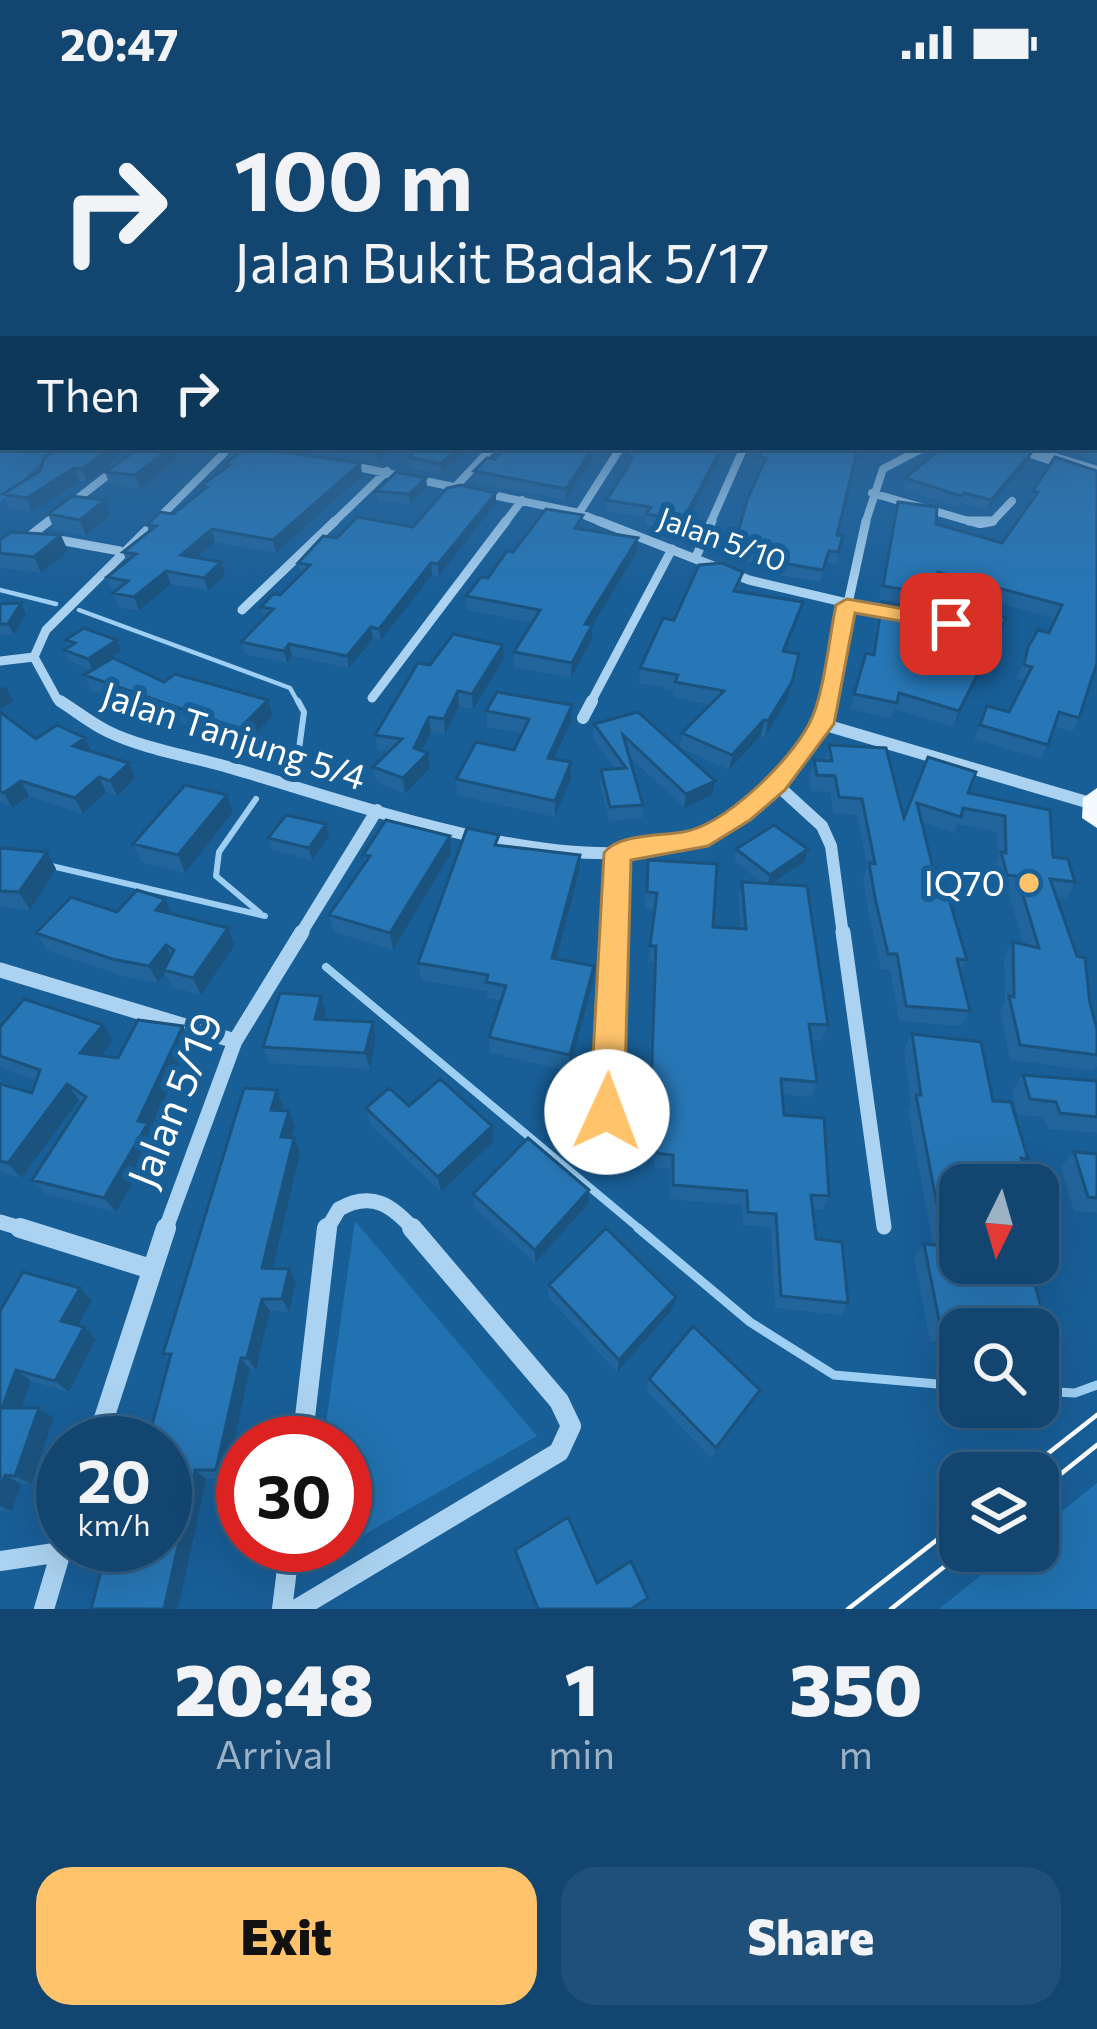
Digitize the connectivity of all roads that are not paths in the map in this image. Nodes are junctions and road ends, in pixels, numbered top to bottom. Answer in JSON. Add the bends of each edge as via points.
{"nodes":[{"id":1,"x":225,"y":452,"type":"edge"},
{"id":2,"x":489,"y":452,"type":"dead end"},
{"id":3,"x":618,"y":452,"type":"edge"},
{"id":4,"x":741,"y":452,"type":"edge"},
{"id":5,"x":916,"y":452,"type":"edge"},
{"id":6,"x":1033,"y":452,"type":"edge"},
{"id":7,"x":127,"y":461,"type":"edge"},
{"id":8,"x":340,"y":464,"type":"edge"},
{"id":9,"x":387,"y":471,"type":"junction"},
{"id":10,"x":1097,"y":472,"type":"edge"},
{"id":11,"x":457,"y":485,"type":"junction"},
{"id":12,"x":872,"y":493,"type":"junction"},
{"id":13,"x":522,"y":500,"type":"junction"},
{"id":14,"x":1012,"y":500,"type":"dead end"},
{"id":15,"x":579,"y":512,"type":"junction"},
{"id":16,"x":672,"y":549,"type":"junction"},
{"id":17,"x":120,"y":551,"type":"junction"},
{"id":18,"x":695,"y":559,"type":"junction"},
{"id":19,"x":847,"y":605,"type":"junction"},
{"id":20,"x":242,"y":610,"type":"dead end"},
{"id":21,"x":951,"y":624,"type":"dead end"},
{"id":22,"x":34,"y":657,"type":"junction"},
{"id":23,"x":0,"y":661,"type":"edge"},
{"id":24,"x":372,"y":698,"type":"dead end"},
{"id":25,"x":583,"y":718,"type":"dead end"},
{"id":26,"x":822,"y":724,"type":"junction"},
{"id":27,"x":776,"y":784,"type":"junction"},
{"id":28,"x":1097,"y":806,"type":"edge"},
{"id":29,"x":377,"y":810,"type":"junction"},
{"id":30,"x":617,"y":853,"type":"junction"},
{"id":31,"x":0,"y":970,"type":"edge"},
{"id":32,"x":235,"y":1041,"type":"junction"},
{"id":33,"x":607,"y":1112,"type":"dead end"},
{"id":34,"x":0,"y":1222,"type":"edge"},
{"id":35,"x":884,"y":1227,"type":"dead end"},
{"id":36,"x":151,"y":1269,"type":"junction"},
{"id":37,"x":105,"y":1416,"type":"edge"},
{"id":38,"x":305,"y":1416,"type":"edge"},
{"id":39,"x":36,"y":1554,"type":"edge"},
{"id":40,"x":0,"y":1562,"type":"edge"},
{"id":41,"x":372,"y":1564,"type":"edge"},
{"id":42,"x":55,"y":1572,"type":"edge"},
{"id":43,"x":287,"y":1572,"type":"edge"},
{"id":44,"x":359,"y":1572,"type":"edge"},
{"id":45,"x":44,"y":1609,"type":"edge"},
{"id":46,"x":282,"y":1609,"type":"edge"},
{"id":47,"x":297,"y":1609,"type":"edge"}],
"edges":[{"from":1,"to":17,"type":"street"},
{"from":2,"to":11,"type":"street"},
{"from":3,"to":15,"type":"street"},
{"from":4,"to":18,"type":"street"},
{"from":5,"to":12,"type":"street","via":[[884,470]]},
{"from":6,"to":10,"type":"street"},
{"from":7,"to":17,"type":"street","via":[[31,536]]},
{"from":8,"to":9,"type":"street","name":"Jalan 5/10"},
{"from":9,"to":11,"type":"street","name":"Jalan 5/10"},
{"from":9,"to":20,"type":"street"},
{"from":11,"to":13,"type":"street","name":"Jalan 5/10"},
{"from":12,"to":14,"type":"street","via":[[985,524]]},
{"from":12,"to":19,"type":"street"},
{"from":13,"to":15,"type":"street","name":"Jalan 5/10"},
{"from":13,"to":24,"type":"street"},
{"from":15,"to":16,"type":"street","name":"Jalan 5/10"},
{"from":16,"to":18,"type":"street","name":"Jalan 5/10"},
{"from":16,"to":25,"type":"street"},
{"from":17,"to":22,"type":"street","via":[[46,630]]},
{"from":18,"to":19,"type":"street","name":"Jalan 5/10"},
{"from":19,"to":21,"type":"street","name":"Jalan 5/10"},
{"from":19,"to":26,"type":"street"},
{"from":22,"to":23,"type":"street"},
{"from":22,"to":29,"type":"street","name":"Jalan Tanjung 5/4","via":[[57,700],[109,732]]},
{"from":26,"to":27,"type":"street","name":"Jalan Tanjung 5/4"},
{"from":26,"to":28,"type":"street"},
{"from":27,"to":30,"type":"street","name":"Jalan Tanjung 5/4","via":[[698,839]]},
{"from":27,"to":35,"type":"street","via":[[809,811],[831,846]]},
{"from":29,"to":30,"type":"street","name":"Jalan Tanjung 5/4","via":[[517,843]]},
{"from":29,"to":32,"type":"street","name":"Jalan 5/19"},
{"from":30,"to":33,"type":"street"},
{"from":31,"to":32,"type":"street"},
{"from":32,"to":36,"type":"street","name":"Jalan 5/19"},
{"from":34,"to":36,"type":"street"},
{"from":36,"to":37,"type":"street","name":"Jalan 5/19"},
{"from":38,"to":41,"type":"street","via":[[327,1225],[344,1204],[372,1199],[394,1207],[559,1401],[571,1426],[559,1452]]},
{"from":39,"to":40,"type":"street"},
{"from":42,"to":45,"type":"street"},
{"from":43,"to":46,"type":"street"},
{"from":44,"to":47,"type":"street"}]}
